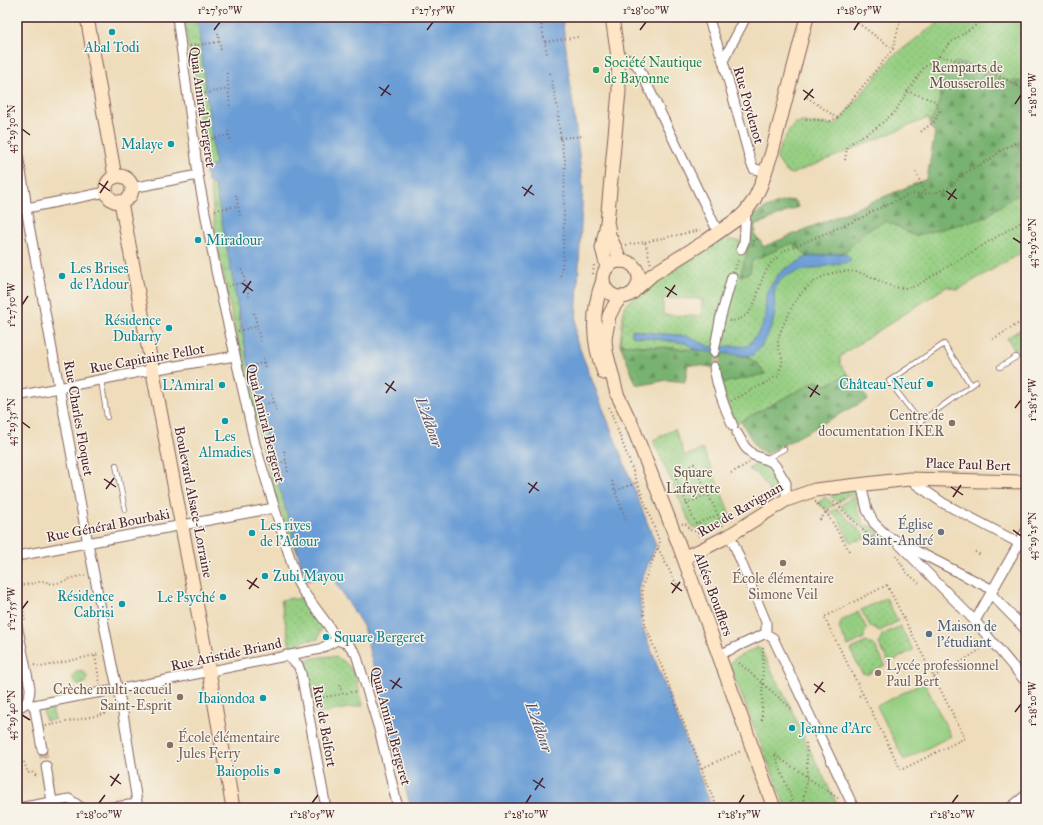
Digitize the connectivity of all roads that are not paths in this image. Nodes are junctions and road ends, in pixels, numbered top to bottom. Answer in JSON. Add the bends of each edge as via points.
{"nodes":[{"id":1,"x":87,"y":17,"type":"edge"},
{"id":2,"x":177,"y":17,"type":"edge"},
{"id":3,"x":612,"y":17,"type":"edge"},
{"id":4,"x":708,"y":17,"type":"edge"},
{"id":5,"x":746,"y":17,"type":"edge"},
{"id":6,"x":807,"y":17,"type":"edge"},
{"id":7,"x":618,"y":57,"type":"junction"},
{"id":8,"x":722,"y":61,"type":"junction"},
{"id":9,"x":17,"y":150,"type":"edge"},
{"id":10,"x":766,"y":172,"type":"junction"},
{"id":11,"x":198,"y":175,"type":"junction"},
{"id":12,"x":115,"y":177,"type":"junction"},
{"id":13,"x":132,"y":188,"type":"junction"},
{"id":14,"x":106,"y":192,"type":"junction"},
{"id":15,"x":122,"y":202,"type":"junction"},
{"id":16,"x":26,"y":208,"type":"junction"},
{"id":17,"x":17,"y":210,"type":"edge"},
{"id":18,"x":746,"y":211,"type":"junction"},
{"id":19,"x":607,"y":224,"type":"junction"},
{"id":20,"x":718,"y":232,"type":"junction"},
{"id":21,"x":742,"y":249,"type":"road end"},
{"id":22,"x":621,"y":261,"type":"junction"},
{"id":23,"x":607,"y":267,"type":"junction"},
{"id":24,"x":635,"y":268,"type":"junction"},
{"id":25,"x":653,"y":274,"type":"junction"},
{"id":26,"x":732,"y":277,"type":"road end"},
{"id":27,"x":603,"y":280,"type":"junction"},
{"id":28,"x":636,"y":289,"type":"junction"},
{"id":29,"x":621,"y":297,"type":"junction"},
{"id":30,"x":714,"y":349,"type":"tunnel mouth"},
{"id":31,"x":235,"y":356,"type":"junction"},
{"id":32,"x":1016,"y":357,"type":"dead end"},
{"id":33,"x":714,"y":367,"type":"tunnel mouth"},
{"id":34,"x":1000,"y":368,"type":"dead end"},
{"id":35,"x":153,"y":370,"type":"junction"},
{"id":36,"x":101,"y":380,"type":"junction"},
{"id":37,"x":976,"y":382,"type":"dead end"},
{"id":38,"x":971,"y":385,"type":"junction"},
{"id":39,"x":60,"y":388,"type":"junction"},
{"id":40,"x":617,"y":394,"type":"junction"},
{"id":41,"x":17,"y":396,"type":"edge"},
{"id":42,"x":107,"y":418,"type":"dead end"},
{"id":43,"x":784,"y":449,"type":"dead end"},
{"id":44,"x":762,"y":459,"type":"junction"},
{"id":45,"x":116,"y":465,"type":"dead end"},
{"id":46,"x":909,"y":479,"type":"junction"},
{"id":47,"x":1026,"y":482,"type":"edge"},
{"id":48,"x":862,"y":489,"type":"junction"},
{"id":49,"x":786,"y":500,"type":"junction"},
{"id":50,"x":274,"y":508,"type":"junction"},
{"id":51,"x":124,"y":510,"type":"dead end"},
{"id":52,"x":182,"y":525,"type":"junction"},
{"id":53,"x":1026,"y":531,"type":"edge"},
{"id":54,"x":730,"y":535,"type":"junction"},
{"id":55,"x":894,"y":539,"type":"junction"},
{"id":56,"x":88,"y":543,"type":"junction"},
{"id":57,"x":1020,"y":543,"type":"junction"},
{"id":58,"x":17,"y":556,"type":"edge"},
{"id":59,"x":684,"y":557,"type":"junction"},
{"id":60,"x":992,"y":592,"type":"junction"},
{"id":61,"x":975,"y":621,"type":"junction"},
{"id":62,"x":17,"y":625,"type":"edge"},
{"id":63,"x":1026,"y":630,"type":"edge"},
{"id":64,"x":766,"y":634,"type":"junction"},
{"id":65,"x":337,"y":640,"type":"junction"},
{"id":66,"x":719,"y":655,"type":"junction"},
{"id":67,"x":286,"y":656,"type":"junction"},
{"id":68,"x":209,"y":671,"type":"junction"},
{"id":69,"x":1026,"y":682,"type":"edge"},
{"id":70,"x":118,"y":690,"type":"junction"},
{"id":71,"x":31,"y":704,"type":"junction"},
{"id":72,"x":17,"y":708,"type":"edge"},
{"id":73,"x":42,"y":749,"type":"tunnel mouth"},
{"id":74,"x":46,"y":769,"type":"tunnel mouth"},
{"id":75,"x":1026,"y":795,"type":"edge"},
{"id":76,"x":52,"y":801,"type":"junction"},
{"id":77,"x":137,"y":806,"type":"edge"},
{"id":78,"x":18,"y":808,"type":"edge"},
{"id":79,"x":82,"y":808,"type":"edge"},
{"id":80,"x":106,"y":808,"type":"edge"},
{"id":81,"x":233,"y":808,"type":"edge"},
{"id":82,"x":326,"y":808,"type":"edge"},
{"id":83,"x":398,"y":808,"type":"edge"},
{"id":84,"x":774,"y":808,"type":"edge"},
{"id":85,"x":854,"y":808,"type":"edge"},
{"id":86,"x":1010,"y":808,"type":"edge"}],
"edges":[{"from":1,"to":12,"type":"main road"},
{"from":2,"to":11,"type":"street","name":"Quai Amiral Bergeret"},
{"from":3,"to":7,"type":"main road"},
{"from":4,"to":8,"type":"street"},
{"from":5,"to":8,"type":"street","name":"Rue Poydenot"},
{"from":6,"to":10,"type":"main road"},
{"from":7,"to":19,"type":"main road","via":[[619,99]]},
{"from":7,"to":20,"type":"street","via":[[637,64]]},
{"from":8,"to":10,"type":"street","name":"Rue Poydenot","via":[[754,169]]},
{"from":9,"to":16,"type":"street","name":"Rue Charles Floquet"},
{"from":10,"to":18,"type":"main road","via":[[754,200]]},
{"from":11,"to":13,"type":"street"},
{"from":11,"to":31,"type":"street","name":"Quai Amiral Bergeret","via":[[219,288]]},
{"from":12,"to":13,"type":"main road","via":[[126,178]]},
{"from":12,"to":14,"type":"main road","via":[[108,183]]},
{"from":13,"to":15,"type":"main road","via":[[130,196]]},
{"from":14,"to":15,"type":"main road","via":[[110,199]]},
{"from":14,"to":16,"type":"street"},
{"from":15,"to":35,"type":"main road","name":"Boulevard Alsace-Lorraine"},
{"from":16,"to":17,"type":"street"},
{"from":16,"to":39,"type":"street","name":"Rue Charles Floquet"},
{"from":18,"to":20,"type":"main road"},
{"from":18,"to":21,"type":"street"},
{"from":19,"to":22,"type":"main road","via":[[609,235]]},
{"from":19,"to":23,"type":"main road","via":[[602,248]]},
{"from":20,"to":25,"type":"main road"},
{"from":22,"to":23,"type":"main road"},
{"from":22,"to":24,"type":"main road"},
{"from":23,"to":27,"type":"main road"},
{"from":24,"to":25,"type":"main road"},
{"from":24,"to":28,"type":"main road","via":[[639,276]]},
{"from":25,"to":28,"type":"main road"},
{"from":26,"to":30,"type":"street"},
{"from":27,"to":29,"type":"main road","via":[[607,290]]},
{"from":27,"to":40,"type":"main road","name":"Allées Boufflers","via":[[596,306],[594,339],[610,388]]},
{"from":28,"to":29,"type":"main road","via":[[631,294]]},
{"from":29,"to":40,"type":"main road","name":"Allées Boufflers","via":[[609,316],[605,339]]},
{"from":31,"to":35,"type":"street","name":"Rue Capitaine Pellot"},
{"from":31,"to":50,"type":"street","name":"Quai Amiral Bergeret"},
{"from":32,"to":34,"type":"lane"},
{"from":33,"to":44,"type":"street","via":[[716,384],[735,429],[745,447]]},
{"from":35,"to":36,"type":"street","name":"Rue Capitaine Pellot"},
{"from":35,"to":52,"type":"main road","name":"Boulevard Alsace-Lorraine"},
{"from":36,"to":39,"type":"street","name":"Rue Capitaine Pellot"},
{"from":36,"to":42,"type":"lane"},
{"from":37,"to":38,"type":"lane"},
{"from":38,"to":38,"type":"lane","via":[[920,422],[889,381],[944,344]]},
{"from":39,"to":41,"type":"street","name":"Rue Capitaine Pellot"},
{"from":39,"to":56,"type":"street","name":"Rue Charles Floquet"},
{"from":40,"to":59,"type":"main road","name":"Allées Boufflers","via":[[632,425]]},
{"from":43,"to":44,"type":"lane"},
{"from":44,"to":49,"type":"street","via":[[777,468],[786,483]]},
{"from":45,"to":51,"type":"lane"},
{"from":46,"to":47,"type":"main road","name":"Place Paul Bert"},
{"from":46,"to":48,"type":"main road","name":"Rue de Ravignan"},
{"from":46,"to":57,"type":"street","via":[[943,502]]},
{"from":48,"to":49,"type":"main road","name":"Rue de Ravignan","via":[[815,490]]},
{"from":48,"to":55,"type":"street","via":[[867,510],[874,523],[887,536]]},
{"from":49,"to":54,"type":"main road","name":"Rue de Ravignan"},
{"from":50,"to":52,"type":"street","name":"Rue Général Bourbaki"},
{"from":50,"to":65,"type":"street","name":"Quai Amiral Bergeret","via":[[297,581]]},
{"from":52,"to":56,"type":"street","name":"Rue Général Bourbaki","via":[[129,533]]},
{"from":52,"to":68,"type":"main road","name":"Boulevard Alsace-Lorraine"},
{"from":53,"to":57,"type":"street"},
{"from":54,"to":59,"type":"main road","name":"Rue de Ravignan"},
{"from":54,"to":64,"type":"street","via":[[766,622]]},
{"from":55,"to":60,"type":"street"},
{"from":55,"to":61,"type":"street"},
{"from":56,"to":58,"type":"street","name":"Rue Général Bourbaki"},
{"from":56,"to":70,"type":"street","name":"Rue Charles Floquet"},
{"from":57,"to":60,"type":"street"},
{"from":59,"to":66,"type":"main road","name":"Allées Boufflers"},
{"from":60,"to":61,"type":"street"},
{"from":60,"to":63,"type":"street"},
{"from":61,"to":69,"type":"street"},
{"from":62,"to":71,"type":"street"},
{"from":64,"to":66,"type":"street"},
{"from":64,"to":85,"type":"street","via":[[773,638]]},
{"from":65,"to":67,"type":"street","name":"Rue Aristide Briand","via":[[320,649]]},
{"from":65,"to":83,"type":"street","name":"Quai Amiral Bergeret","via":[[348,644],[356,654],[379,729]]},
{"from":66,"to":84,"type":"main road","name":"Allées Boufflers"},
{"from":67,"to":68,"type":"street","name":"Rue Aristide Briand"},
{"from":67,"to":82,"type":"street","name":"Rue de Belfort","via":[[298,666],[301,673]]},
{"from":68,"to":70,"type":"street","name":"Rue Aristide Briand"},
{"from":68,"to":81,"type":"main road","name":"Boulevard Alsace-Lorraine"},
{"from":70,"to":71,"type":"street","name":"Rue Aristide Briand"},
{"from":70,"to":77,"type":"street","name":"Rue Charles Floquet"},
{"from":71,"to":72,"type":"street"},
{"from":71,"to":73,"type":"street"},
{"from":74,"to":76,"type":"street"},
{"from":75,"to":86,"type":"street"},
{"from":76,"to":78,"type":"street"},
{"from":76,"to":79,"type":"street","via":[[69,799]]},
{"from":77,"to":80,"type":"street"}]}
